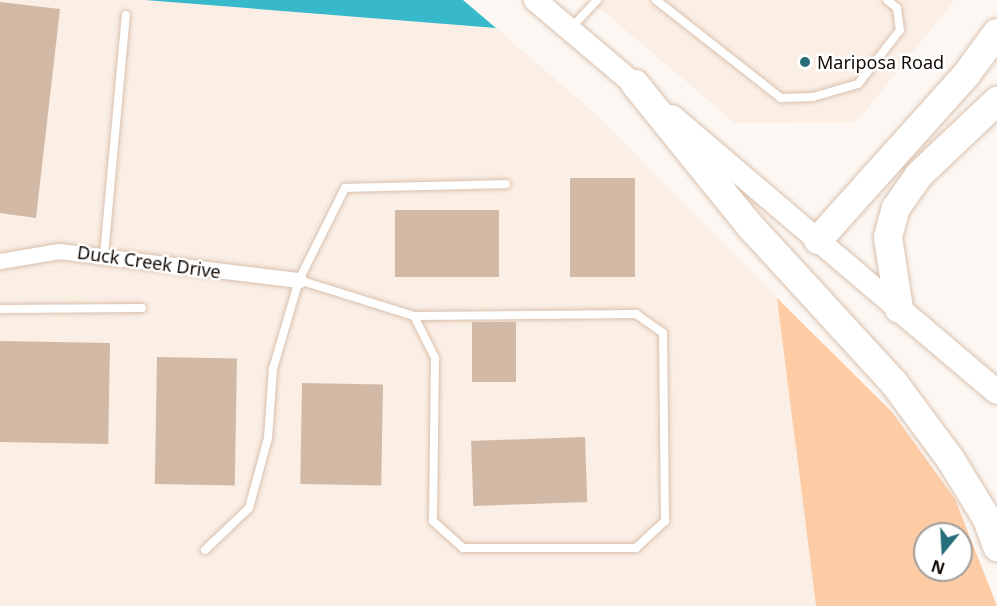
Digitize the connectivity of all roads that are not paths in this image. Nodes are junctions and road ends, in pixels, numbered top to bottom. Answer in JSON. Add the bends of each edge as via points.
{"nodes":[{"id":1,"x":536,"y":0,"type":"edge"},
{"id":2,"x":597,"y":0,"type":"edge"},
{"id":3,"x":656,"y":0,"type":"edge"},
{"id":4,"x":887,"y":0,"type":"edge"},
{"id":5,"x":126,"y":15,"type":"dead end"},
{"id":6,"x":570,"y":29,"type":"junction"},
{"id":7,"x":997,"y":33,"type":"edge"},
{"id":8,"x":635,"y":84,"type":"junction"},
{"id":9,"x":997,"y":101,"type":"edge"},
{"id":10,"x":506,"y":184,"type":"dead end"},
{"id":11,"x":818,"y":240,"type":"junction"},
{"id":12,"x":104,"y":255,"type":"junction"},
{"id":13,"x":0,"y":261,"type":"edge"},
{"id":14,"x":299,"y":280,"type":"junction"},
{"id":15,"x":142,"y":308,"type":"dead end"},
{"id":16,"x":0,"y":309,"type":"edge"},
{"id":17,"x":899,"y":309,"type":"junction"},
{"id":18,"x":414,"y":316,"type":"junction"},
{"id":19,"x":997,"y":392,"type":"edge"},
{"id":20,"x":997,"y":547,"type":"edge"},
{"id":21,"x":205,"y":550,"type":"dead end"}],
"edges":[{"from":1,"to":6,"type":"main road"},
{"from":2,"to":6,"type":"lane"},
{"from":3,"to":4,"type":"lane","via":[[781,98],[792,98],[858,84],[900,30],[897,8]]},
{"from":5,"to":12,"type":"lane"},
{"from":6,"to":8,"type":"main road"},
{"from":7,"to":11,"type":"highway","via":[[966,75]]},
{"from":8,"to":11,"type":"main road"},
{"from":8,"to":20,"type":"highway","via":[[751,227],[894,383],[951,460],[987,519]]},
{"from":9,"to":17,"type":"highway","via":[[919,175],[896,208],[888,237]]},
{"from":10,"to":14,"type":"lane","via":[[345,188]]},
{"from":11,"to":17,"type":"main road"},
{"from":12,"to":13,"type":"street","name":"Duck Creek Drive","via":[[59,251]]},
{"from":12,"to":14,"type":"street","name":"Duck Creek Drive"},
{"from":14,"to":18,"type":"lane"},
{"from":14,"to":21,"type":"lane","via":[[273,369],[268,438],[249,508]]},
{"from":15,"to":16,"type":"lane"},
{"from":17,"to":19,"type":"main road"},
{"from":18,"to":18,"type":"lane","via":[[435,358],[433,521],[463,548],[636,548],[665,521],[663,333],[636,314]]}]}
